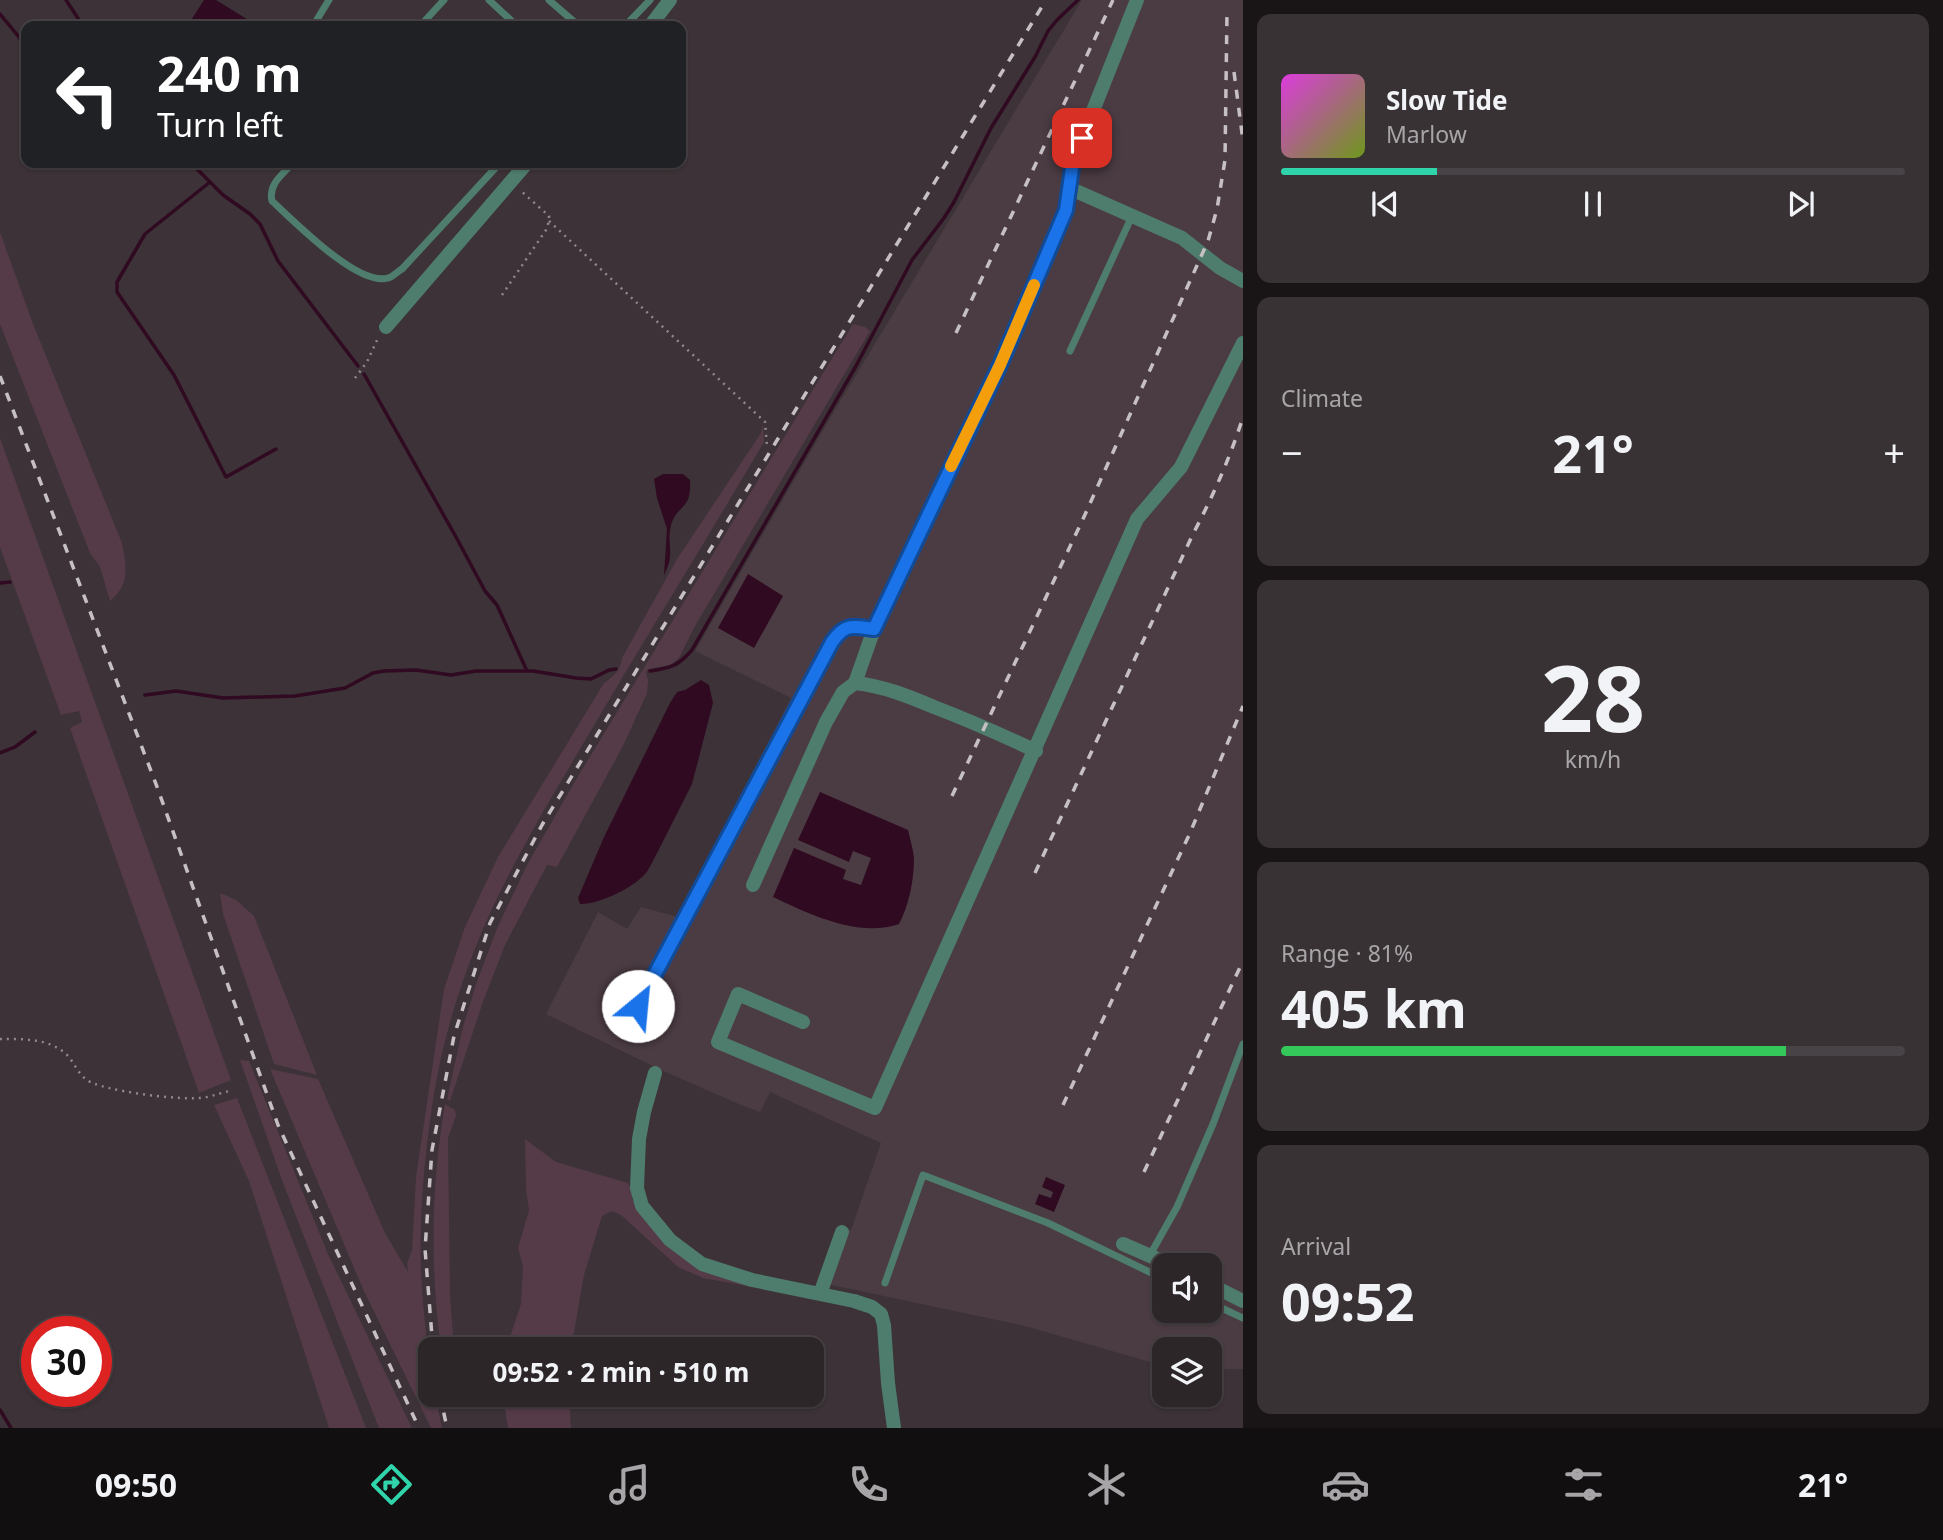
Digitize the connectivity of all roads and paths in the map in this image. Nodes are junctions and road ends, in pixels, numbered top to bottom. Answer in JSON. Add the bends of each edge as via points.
{"nodes":[{"id":1,"x":329,"y":0,"type":"edge"},
{"id":2,"x":444,"y":0,"type":"edge"},
{"id":3,"x":489,"y":0,"type":"edge"},
{"id":4,"x":550,"y":0,"type":"edge"},
{"id":5,"x":650,"y":0,"type":"edge"},
{"id":6,"x":670,"y":0,"type":"edge"},
{"id":7,"x":1138,"y":0,"type":"edge"},
{"id":8,"x":316,"y":21,"type":"edge"},
{"id":9,"x":425,"y":21,"type":"edge"},
{"id":10,"x":512,"y":21,"type":"edge"},
{"id":11,"x":573,"y":21,"type":"edge"},
{"id":12,"x":630,"y":21,"type":"edge"},
{"id":13,"x":654,"y":21,"type":"edge"},
{"id":14,"x":288,"y":168,"type":"edge"},
{"id":15,"x":495,"y":168,"type":"edge"},
{"id":16,"x":523,"y":168,"type":"edge"},
{"id":17,"x":511,"y":181,"type":"junction"},
{"id":18,"x":1069,"y":188,"type":"junction"},
{"id":19,"x":1132,"y":216,"type":"junction"},
{"id":20,"x":549,"y":221,"type":"junction"},
{"id":21,"x":1243,"y":281,"type":"edge"},
{"id":22,"x":502,"y":295,"type":"dead end"},
{"id":23,"x":386,"y":327,"type":"joint"},
{"id":24,"x":1243,"y":343,"type":"edge"},
{"id":25,"x":1070,"y":351,"type":"dead end"},
{"id":26,"x":355,"y":378,"type":"dead end"},
{"id":27,"x":767,"y":446,"type":"dead end"},
{"id":28,"x":874,"y":629,"type":"junction"},
{"id":29,"x":855,"y":682,"type":"junction"},
{"id":30,"x":1036,"y":751,"type":"junction"},
{"id":31,"x":753,"y":885,"type":"dead end"},
{"id":32,"x":638,"y":1006,"type":"dead end"},
{"id":33,"x":803,"y":1022,"type":"dead end"},
{"id":34,"x":0,"y":1039,"type":"edge"},
{"id":35,"x":1243,"y":1044,"type":"edge"},
{"id":36,"x":655,"y":1073,"type":"dead end"},
{"id":37,"x":230,"y":1091,"type":"dead end"},
{"id":38,"x":842,"y":1232,"type":"dead end"},
{"id":39,"x":1123,"y":1244,"type":"dead end"},
{"id":40,"x":1150,"y":1255,"type":"joint"},
{"id":41,"x":1152,"y":1273,"type":"edge"},
{"id":42,"x":885,"y":1283,"type":"dead end"},
{"id":43,"x":1222,"y":1290,"type":"edge"},
{"id":44,"x":820,"y":1294,"type":"junction"},
{"id":45,"x":1243,"y":1301,"type":"edge"},
{"id":46,"x":1222,"y":1308,"type":"edge"},
{"id":47,"x":1243,"y":1318,"type":"edge"},
{"id":48,"x":894,"y":1428,"type":"edge"}],
"edges":[{"from":1,"to":8,"type":"lane"},
{"from":2,"to":9,"type":"lane"},
{"from":3,"to":10,"type":"lane"},
{"from":4,"to":11,"type":"lane"},
{"from":5,"to":12,"type":"lane"},
{"from":6,"to":13,"type":"street"},
{"from":7,"to":18,"type":"street","via":[[1073,161]]},
{"from":14,"to":15,"type":"lane","via":[[274,183],[272,201],[340,261],[370,278],[388,278],[402,269]]},
{"from":16,"to":17,"type":"street"},
{"from":17,"to":20,"type":"path"},
{"from":17,"to":23,"type":"street"},
{"from":18,"to":19,"type":"street"},
{"from":18,"to":28,"type":"street","via":[[1066,210],[1000,365]]},
{"from":19,"to":21,"type":"street","via":[[1182,238]]},
{"from":19,"to":25,"type":"lane"},
{"from":20,"to":22,"type":"path"},
{"from":20,"to":27,"type":"path","via":[[765,422]]},
{"from":23,"to":26,"type":"path"},
{"from":24,"to":30,"type":"street","via":[[1181,467],[1137,519]]},
{"from":28,"to":29,"type":"street"},
{"from":28,"to":32,"type":"street","via":[[846,627],[832,642]]},
{"from":29,"to":30,"type":"street","via":[[875,685],[985,726]]},
{"from":29,"to":31,"type":"street","via":[[843,692],[826,722]]},
{"from":30,"to":33,"type":"street","via":[[875,1108],[718,1042],[737,994]]},
{"from":34,"to":37,"type":"path","via":[[53,1045],[88,1080],[100,1085],[176,1098]]},
{"from":35,"to":40,"type":"lane","via":[[1177,1207]]},
{"from":36,"to":44,"type":"street","via":[[639,1139],[636,1188],[642,1206],[670,1240],[702,1264]]},
{"from":38,"to":44,"type":"street"},
{"from":39,"to":40,"type":"street"},
{"from":41,"to":42,"type":"lane","via":[[1048,1223],[923,1175]]},
{"from":43,"to":45,"type":"street"},
{"from":44,"to":48,"type":"street","via":[[854,1301],[881,1314]]},
{"from":46,"to":47,"type":"lane"}]}
